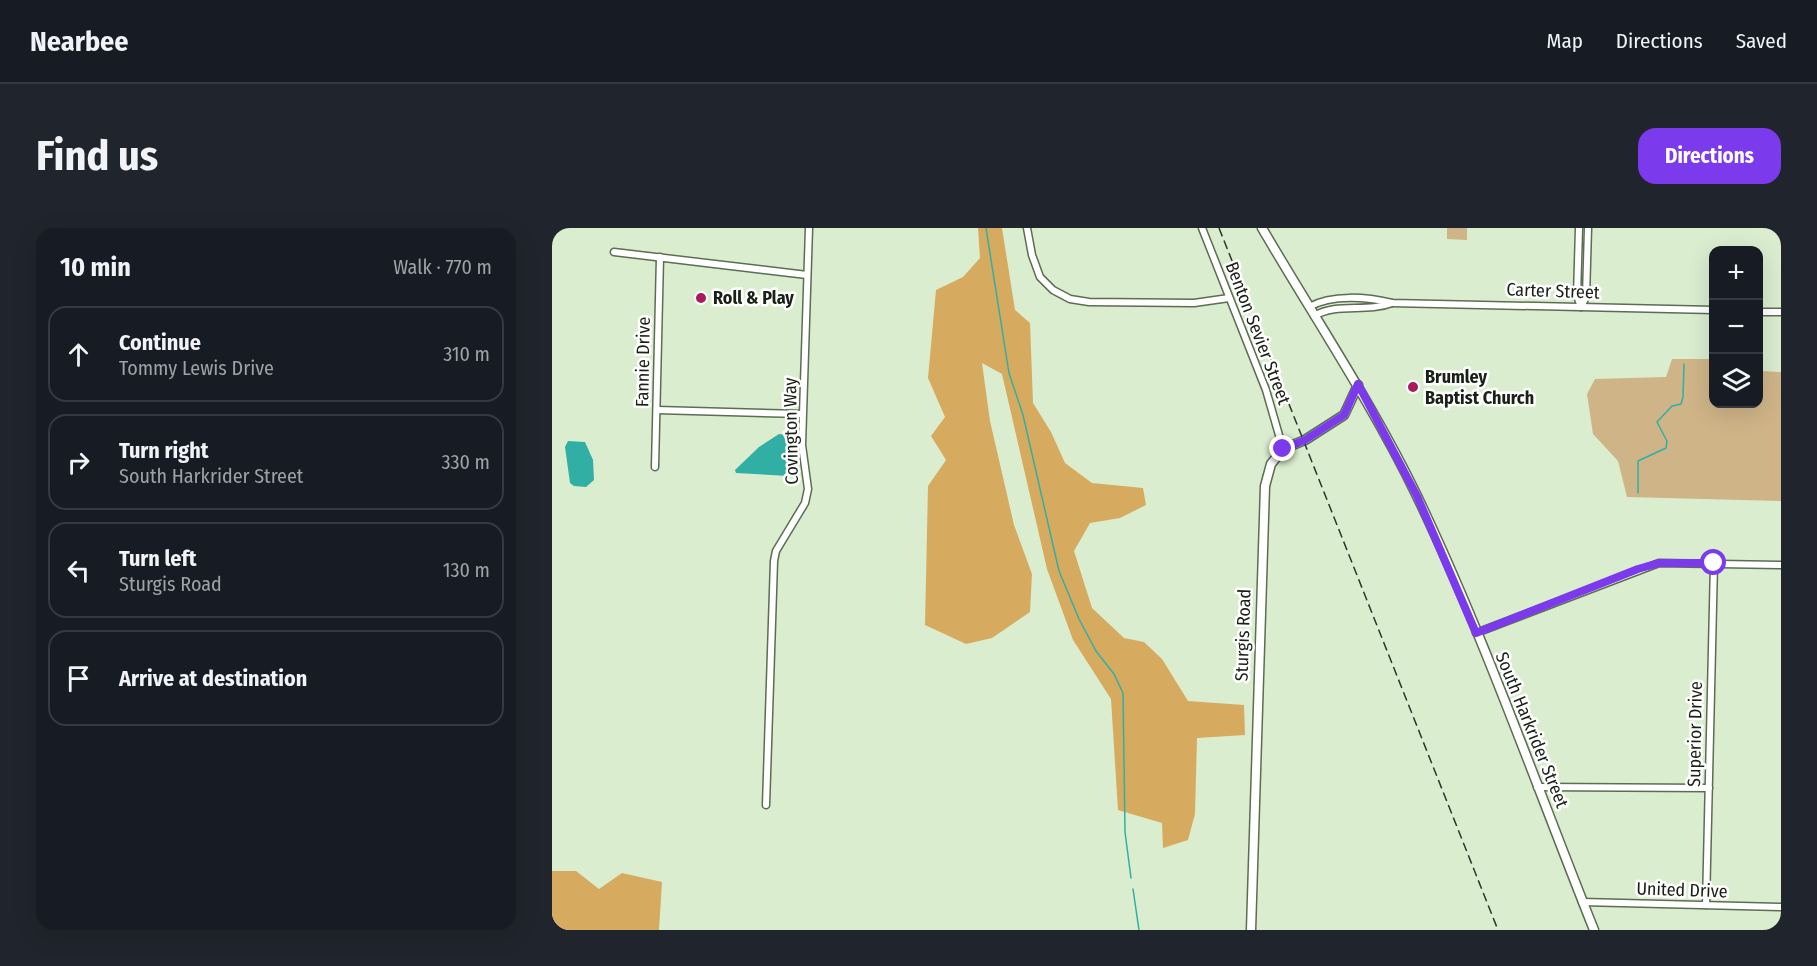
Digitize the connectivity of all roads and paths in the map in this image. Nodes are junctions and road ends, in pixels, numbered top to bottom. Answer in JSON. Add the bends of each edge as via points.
{"nodes":[{"id":1,"x":809,"y":228,"type":"edge"},
{"id":2,"x":1028,"y":228,"type":"edge"},
{"id":3,"x":1202,"y":228,"type":"edge"},
{"id":4,"x":1262,"y":228,"type":"edge"},
{"id":5,"x":1579,"y":228,"type":"edge"},
{"id":6,"x":1588,"y":228,"type":"edge"},
{"id":7,"x":614,"y":252,"type":"dead end"},
{"id":8,"x":660,"y":257,"type":"junction"},
{"id":9,"x":807,"y":274,"type":"junction"},
{"id":10,"x":1228,"y":298,"type":"junction"},
{"id":11,"x":1392,"y":303,"type":"junction"},
{"id":12,"x":1309,"y":307,"type":"junction"},
{"id":13,"x":1581,"y":307,"type":"junction"},
{"id":14,"x":1709,"y":310,"type":"edge"},
{"id":15,"x":1763,"y":312,"type":"edge"},
{"id":16,"x":1781,"y":312,"type":"edge"},
{"id":17,"x":1314,"y":316,"type":"junction"},
{"id":18,"x":1358,"y":384,"type":"junction"},
{"id":19,"x":657,"y":410,"type":"junction"},
{"id":20,"x":802,"y":414,"type":"junction"},
{"id":21,"x":1283,"y":449,"type":"junction"},
{"id":22,"x":655,"y":467,"type":"dead end"},
{"id":23,"x":1714,"y":563,"type":"junction"},
{"id":24,"x":1781,"y":565,"type":"edge"},
{"id":25,"x":1476,"y":633,"type":"junction"},
{"id":26,"x":1537,"y":787,"type":"junction"},
{"id":27,"x":1709,"y":788,"type":"junction"},
{"id":28,"x":766,"y":805,"type":"dead end"},
{"id":29,"x":1582,"y":902,"type":"junction"},
{"id":30,"x":1706,"y":905,"type":"junction"},
{"id":31,"x":1781,"y":908,"type":"edge"},
{"id":32,"x":1251,"y":930,"type":"edge"},
{"id":33,"x":1594,"y":930,"type":"edge"}],
"edges":[{"from":1,"to":9,"type":"street","name":"Covington Way"},
{"from":2,"to":10,"type":"street","via":[[1040,277],[1070,299],[1194,303]]},
{"from":3,"to":10,"type":"street","name":"Benton Sevier Street"},
{"from":4,"to":12,"type":"main road","name":"South Harkrider Street"},
{"from":5,"to":13,"type":"street","via":[[1577,296]]},
{"from":6,"to":13,"type":"street","via":[[1586,297]]},
{"from":7,"to":8,"type":"street"},
{"from":8,"to":9,"type":"street"},
{"from":8,"to":19,"type":"street","name":"Fannie Drive"},
{"from":9,"to":20,"type":"street","name":"Covington Way"},
{"from":10,"to":21,"type":"street","name":"Benton Sevier Street","via":[[1266,390]]},
{"from":11,"to":12,"type":"street","name":"Carter Street","via":[[1329,299]]},
{"from":11,"to":13,"type":"street","name":"Carter Street"},
{"from":11,"to":17,"type":"street","name":"Carter Street","via":[[1369,309],[1323,311]]},
{"from":12,"to":17,"type":"main road","name":"South Harkrider Street"},
{"from":13,"to":14,"type":"street","name":"Carter Street"},
{"from":15,"to":16,"type":"street"},
{"from":17,"to":18,"type":"main road","name":"South Harkrider Street"},
{"from":18,"to":21,"type":"main road","via":[[1344,415]]},
{"from":18,"to":25,"type":"main road","name":"South Harkrider Street","via":[[1417,496]]},
{"from":19,"to":20,"type":"street"},
{"from":19,"to":22,"type":"street","name":"Fannie Drive"},
{"from":20,"to":28,"type":"street","name":"Covington Way","via":[[808,489],[805,503],[774,561]]},
{"from":21,"to":32,"type":"main road","name":"Sturgis Road","via":[[1271,464],[1264,486]]},
{"from":23,"to":24,"type":"street"},
{"from":23,"to":25,"type":"street","via":[[1659,563],[1638,569]]},
{"from":23,"to":27,"type":"street","name":"Superior Drive"},
{"from":25,"to":26,"type":"main road","name":"South Harkrider Street"},
{"from":26,"to":27,"type":"street"},
{"from":26,"to":29,"type":"main road","name":"South Harkrider Street"},
{"from":27,"to":30,"type":"street","name":"Superior Drive"},
{"from":29,"to":30,"type":"street","name":"United Drive"},
{"from":29,"to":33,"type":"main road","name":"South Harkrider Street"},
{"from":30,"to":31,"type":"street","name":"United Drive"}]}
